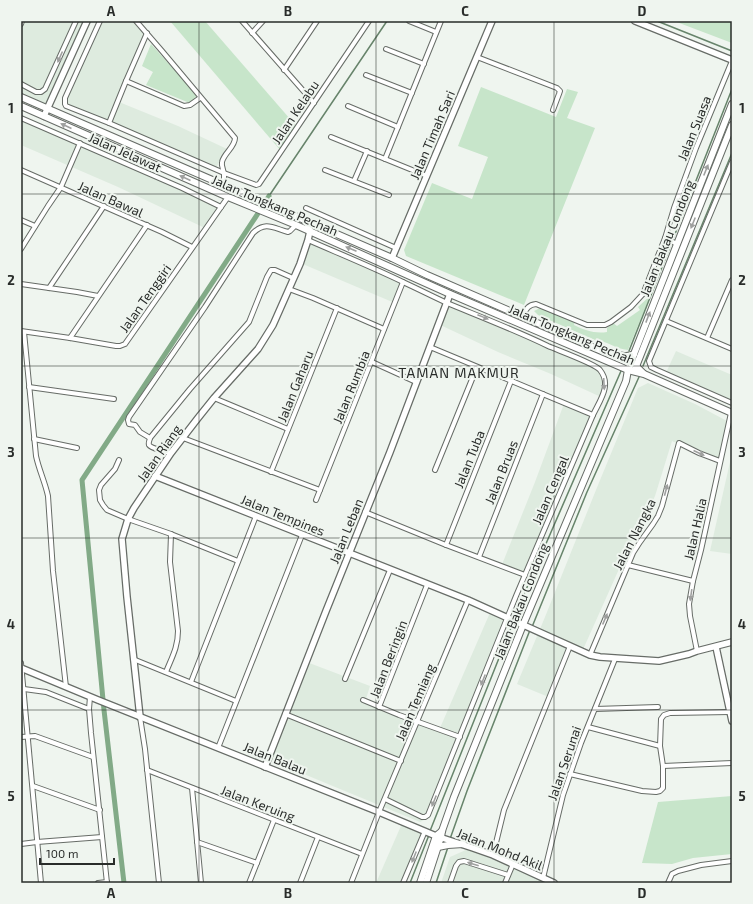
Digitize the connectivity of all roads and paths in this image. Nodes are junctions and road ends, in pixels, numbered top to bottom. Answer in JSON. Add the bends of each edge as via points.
{"nodes":[{"id":1,"x":22,"y":21,"type":"edge"},
{"id":2,"x":76,"y":21,"type":"edge"},
{"id":3,"x":87,"y":21,"type":"edge"},
{"id":4,"x":100,"y":21,"type":"edge"},
{"id":5,"x":136,"y":21,"type":"edge"},
{"id":6,"x":242,"y":21,"type":"edge"},
{"id":7,"x":263,"y":21,"type":"edge"},
{"id":8,"x":317,"y":21,"type":"edge"},
{"id":9,"x":370,"y":21,"type":"edge"},
{"id":10,"x":410,"y":21,"type":"edge"},
{"id":11,"x":441,"y":21,"type":"edge"},
{"id":12,"x":492,"y":21,"type":"edge"},
{"id":13,"x":635,"y":21,"type":"edge"},
{"id":14,"x":21,"y":24,"type":"edge"},
{"id":15,"x":436,"y":32,"type":"junction"},
{"id":16,"x":252,"y":33,"type":"junction"},
{"id":17,"x":147,"y":34,"type":"junction"},
{"id":18,"x":386,"y":49,"type":"dead end"},
{"id":19,"x":477,"y":57,"type":"junction"},
{"id":20,"x":732,"y":60,"type":"edge"},
{"id":21,"x":424,"y":64,"type":"junction"},
{"id":22,"x":284,"y":70,"type":"junction"},
{"id":23,"x":366,"y":75,"type":"dead end"},
{"id":24,"x":126,"y":81,"type":"junction"},
{"id":25,"x":21,"y":84,"type":"edge"},
{"id":26,"x":412,"y":93,"type":"junction"},
{"id":27,"x":21,"y":97,"type":"edge"},
{"id":28,"x":200,"y":98,"type":"junction"},
{"id":29,"x":314,"y":103,"type":"junction"},
{"id":30,"x":732,"y":104,"type":"edge"},
{"id":31,"x":21,"y":106,"type":"edge"},
{"id":32,"x":348,"y":106,"type":"dead end"},
{"id":33,"x":48,"y":109,"type":"junction"},
{"id":34,"x":553,"y":110,"type":"dead end"},
{"id":35,"x":44,"y":116,"type":"junction"},
{"id":36,"x":21,"y":118,"type":"edge"},
{"id":37,"x":109,"y":123,"type":"junction"},
{"id":38,"x":732,"y":125,"type":"edge"},
{"id":39,"x":398,"y":127,"type":"junction"},
{"id":40,"x":730,"y":133,"type":"edge"},
{"id":41,"x":331,"y":137,"type":"dead end"},
{"id":42,"x":80,"y":143,"type":"junction"},
{"id":43,"x":367,"y":151,"type":"junction"},
{"id":44,"x":385,"y":159,"type":"junction"},
{"id":45,"x":732,"y":162,"type":"edge"},
{"id":46,"x":21,"y":170,"type":"edge"},
{"id":47,"x":325,"y":170,"type":"dead end"},
{"id":48,"x":730,"y":172,"type":"edge"},
{"id":49,"x":224,"y":173,"type":"junction"},
{"id":50,"x":427,"y":176,"type":"junction"},
{"id":51,"x":354,"y":181,"type":"junction"},
{"id":52,"x":224,"y":185,"type":"junction"},
{"id":53,"x":61,"y":187,"type":"junction"},
{"id":54,"x":389,"y":195,"type":"dead end"},
{"id":55,"x":228,"y":197,"type":"junction"},
{"id":56,"x":104,"y":206,"type":"junction"},
{"id":57,"x":221,"y":207,"type":"junction"},
{"id":58,"x":306,"y":208,"type":"dead end"},
{"id":59,"x":305,"y":219,"type":"junction"},
{"id":60,"x":21,"y":220,"type":"edge"},
{"id":61,"x":147,"y":225,"type":"junction"},
{"id":62,"x":296,"y":225,"type":"junction"},
{"id":63,"x":35,"y":226,"type":"junction"},
{"id":64,"x":310,"y":231,"type":"junction"},
{"id":65,"x":667,"y":239,"type":"junction"},
{"id":66,"x":308,"y":240,"type":"junction"},
{"id":67,"x":675,"y":243,"type":"junction"},
{"id":68,"x":192,"y":247,"type":"junction"},
{"id":69,"x":396,"y":248,"type":"junction"},
{"id":70,"x":21,"y":249,"type":"edge"},
{"id":71,"x":368,"y":256,"type":"junction"},
{"id":72,"x":392,"y":258,"type":"junction"},
{"id":73,"x":408,"y":274,"type":"junction"},
{"id":74,"x":424,"y":274,"type":"junction"},
{"id":75,"x":293,"y":278,"type":"junction"},
{"id":76,"x":732,"y":280,"type":"edge"},
{"id":77,"x":403,"y":282,"type":"junction"},
{"id":78,"x":21,"y":284,"type":"edge"},
{"id":79,"x":49,"y":288,"type":"junction"},
{"id":80,"x":289,"y":289,"type":"junction"},
{"id":81,"x":450,"y":294,"type":"junction"},
{"id":82,"x":98,"y":296,"type":"junction"},
{"id":83,"x":447,"y":302,"type":"junction"},
{"id":84,"x":337,"y":308,"type":"junction"},
{"id":85,"x":522,"y":317,"type":"junction"},
{"id":86,"x":666,"y":321,"type":"junction"},
{"id":87,"x":384,"y":329,"type":"junction"},
{"id":88,"x":22,"y":331,"type":"edge"},
{"id":89,"x":70,"y":338,"type":"junction"},
{"id":90,"x":706,"y":338,"type":"junction"},
{"id":91,"x":587,"y":346,"type":"junction"},
{"id":92,"x":430,"y":347,"type":"junction"},
{"id":93,"x":732,"y":349,"type":"edge"},
{"id":94,"x":634,"y":354,"type":"junction"},
{"id":95,"x":372,"y":362,"type":"junction"},
{"id":96,"x":477,"y":367,"type":"junction"},
{"id":97,"x":632,"y":368,"type":"junction"},
{"id":98,"x":510,"y":380,"type":"junction"},
{"id":99,"x":416,"y":382,"type":"junction"},
{"id":100,"x":29,"y":387,"type":"junction"},
{"id":101,"x":543,"y":394,"type":"junction"},
{"id":102,"x":214,"y":398,"type":"junction"},
{"id":103,"x":114,"y":399,"type":"dead end"},
{"id":104,"x":732,"y":403,"type":"edge"},
{"id":105,"x":732,"y":413,"type":"edge"},
{"id":106,"x":593,"y":415,"type":"junction"},
{"id":107,"x":288,"y":429,"type":"junction"},
{"id":108,"x":150,"y":438,"type":"junction"},
{"id":109,"x":183,"y":438,"type":"junction"},
{"id":110,"x":34,"y":439,"type":"junction"},
{"id":111,"x":77,"y":448,"type":"dead end"},
{"id":112,"x":171,"y":453,"type":"junction"},
{"id":113,"x":119,"y":460,"type":"dead end"},
{"id":114,"x":720,"y":461,"type":"junction"},
{"id":115,"x":436,"y":470,"type":"dead end"},
{"id":116,"x":272,"y":472,"type":"junction"},
{"id":117,"x":155,"y":476,"type":"junction"},
{"id":118,"x":320,"y":490,"type":"junction"},
{"id":119,"x":316,"y":500,"type":"dead end"},
{"id":120,"x":365,"y":512,"type":"junction"},
{"id":121,"x":256,"y":516,"type":"junction"},
{"id":122,"x":128,"y":519,"type":"junction"},
{"id":123,"x":171,"y":534,"type":"junction"},
{"id":124,"x":302,"y":535,"type":"junction"},
{"id":125,"x":446,"y":545,"type":"junction"},
{"id":126,"x":349,"y":554,"type":"junction"},
{"id":127,"x":478,"y":557,"type":"junction"},
{"id":128,"x":238,"y":561,"type":"junction"},
{"id":129,"x":628,"y":565,"type":"junction"},
{"id":130,"x":390,"y":570,"type":"junction"},
{"id":131,"x":525,"y":575,"type":"junction"},
{"id":132,"x":693,"y":581,"type":"junction"},
{"id":133,"x":427,"y":584,"type":"junction"},
{"id":134,"x":468,"y":600,"type":"junction"},
{"id":135,"x":510,"y":619,"type":"junction"},
{"id":136,"x":520,"y":624,"type":"junction"},
{"id":137,"x":732,"y":642,"type":"edge"},
{"id":138,"x":570,"y":646,"type":"junction"},
{"id":139,"x":716,"y":647,"type":"junction"},
{"id":140,"x":697,"y":651,"type":"junction"},
{"id":141,"x":590,"y":655,"type":"junction"},
{"id":142,"x":615,"y":658,"type":"junction"},
{"id":143,"x":133,"y":659,"type":"junction"},
{"id":144,"x":21,"y":663,"type":"edge"},
{"id":145,"x":21,"y":668,"type":"edge"},
{"id":146,"x":166,"y":672,"type":"junction"},
{"id":147,"x":345,"y":679,"type":"dead end"},
{"id":148,"x":191,"y":682,"type":"junction"},
{"id":149,"x":66,"y":687,"type":"junction"},
{"id":150,"x":24,"y":689,"type":"junction"},
{"id":151,"x":90,"y":697,"type":"junction"},
{"id":152,"x":364,"y":700,"type":"dead end"},
{"id":153,"x":236,"y":701,"type":"junction"},
{"id":154,"x":379,"y":707,"type":"junction"},
{"id":155,"x":658,"y":708,"type":"dead end"},
{"id":156,"x":89,"y":709,"type":"junction"},
{"id":157,"x":595,"y":709,"type":"junction"},
{"id":158,"x":730,"y":712,"type":"junction"},
{"id":159,"x":285,"y":714,"type":"junction"},
{"id":160,"x":140,"y":717,"type":"junction"},
{"id":161,"x":732,"y":721,"type":"edge"},
{"id":162,"x":417,"y":722,"type":"junction"},
{"id":163,"x":588,"y":727,"type":"junction"},
{"id":164,"x":27,"y":736,"type":"junction"},
{"id":165,"x":21,"y":737,"type":"edge"},
{"id":166,"x":460,"y":737,"type":"junction"},
{"id":167,"x":660,"y":746,"type":"junction"},
{"id":168,"x":218,"y":748,"type":"junction"},
{"id":169,"x":93,"y":757,"type":"junction"},
{"id":170,"x":401,"y":761,"type":"junction"},
{"id":171,"x":732,"y":763,"type":"edge"},
{"id":172,"x":265,"y":766,"type":"junction"},
{"id":173,"x":663,"y":766,"type":"junction"},
{"id":174,"x":147,"y":770,"type":"junction"},
{"id":175,"x":570,"y":774,"type":"junction"},
{"id":176,"x":32,"y":786,"type":"junction"},
{"id":177,"x":192,"y":788,"type":"junction"},
{"id":178,"x":385,"y":800,"type":"junction"},
{"id":179,"x":100,"y":810,"type":"junction"},
{"id":180,"x":379,"y":812,"type":"junction"},
{"id":181,"x":274,"y":820,"type":"junction"},
{"id":182,"x":436,"y":834,"type":"junction"},
{"id":183,"x":102,"y":837,"type":"junction"},
{"id":184,"x":318,"y":837,"type":"junction"},
{"id":185,"x":37,"y":842,"type":"junction"},
{"id":186,"x":197,"y":842,"type":"junction"},
{"id":187,"x":21,"y":844,"type":"edge"},
{"id":188,"x":463,"y":844,"type":"junction"},
{"id":189,"x":440,"y":846,"type":"junction"},
{"id":190,"x":362,"y":854,"type":"junction"},
{"id":191,"x":493,"y":855,"type":"junction"},
{"id":192,"x":732,"y":862,"type":"edge"},
{"id":193,"x":257,"y":863,"type":"junction"},
{"id":194,"x":513,"y":864,"type":"junction"},
{"id":195,"x":508,"y":875,"type":"junction"},
{"id":196,"x":543,"y":878,"type":"junction"},
{"id":197,"x":41,"y":883,"type":"edge"},
{"id":198,"x":98,"y":883,"type":"edge"},
{"id":199,"x":107,"y":883,"type":"edge"},
{"id":200,"x":159,"y":883,"type":"edge"},
{"id":201,"x":202,"y":883,"type":"edge"},
{"id":202,"x":249,"y":883,"type":"edge"},
{"id":203,"x":300,"y":883,"type":"edge"},
{"id":204,"x":351,"y":883,"type":"edge"},
{"id":205,"x":403,"y":883,"type":"edge"},
{"id":206,"x":420,"y":883,"type":"edge"},
{"id":207,"x":426,"y":883,"type":"edge"},
{"id":208,"x":450,"y":883,"type":"edge"},
{"id":209,"x":505,"y":883,"type":"edge"},
{"id":210,"x":554,"y":883,"type":"edge"},
{"id":211,"x":668,"y":883,"type":"edge"}],
"edges":[{"from":1,"to":14,"type":"street"},
{"from":2,"to":25,"type":"street","one_way":true,"via":[[45,89],[36,92]]},
{"from":3,"to":33,"type":"street"},
{"from":4,"to":37,"type":"street","via":[[65,98],[65,104],[69,108]]},
{"from":5,"to":17,"type":"street"},
{"from":6,"to":16,"type":"street"},
{"from":7,"to":16,"type":"street"},
{"from":8,"to":22,"type":"street"},
{"from":9,"to":29,"type":"street","name":"Jalan Kelabu"},
{"from":10,"to":15,"type":"street"},
{"from":11,"to":15,"type":"street"},
{"from":12,"to":19,"type":"street","name":"Jalan Timah Sari"},
{"from":13,"to":20,"type":"street"},
{"from":15,"to":21,"type":"street"},
{"from":16,"to":22,"type":"street"},
{"from":17,"to":24,"type":"street"},
{"from":17,"to":28,"type":"street"},
{"from":18,"to":21,"type":"street"},
{"from":19,"to":34,"type":"street","via":[[557,88],[560,91]]},
{"from":19,"to":50,"type":"street","name":"Jalan Timah Sari"},
{"from":20,"to":65,"type":"street","name":"Jalan Suasa","via":[[674,208]]},
{"from":21,"to":26,"type":"street"},
{"from":22,"to":29,"type":"street"},
{"from":23,"to":26,"type":"street"},
{"from":24,"to":28,"type":"street","via":[[184,106]]},
{"from":24,"to":37,"type":"street"},
{"from":26,"to":39,"type":"street"},
{"from":27,"to":33,"type":"main road","name":"Jalan Tongkang Pechah"},
{"from":28,"to":49,"type":"street","via":[[235,138],[222,162]]},
{"from":29,"to":49,"type":"street","name":"Jalan Kelabu","via":[[259,184],[256,186]]},
{"from":67,"to":30,"type":"main road","name":"Jalan Bakau Condong","one_way":true},
{"from":31,"to":35,"type":"main road","name":"Jalan Tongkang Pechah"},
{"from":32,"to":39,"type":"street"},
{"from":33,"to":35,"type":"street"},
{"from":33,"to":52,"type":"main road","name":"Jalan Tongkang Pechah"},
{"from":55,"to":35,"type":"main road","name":"Jalan Tongkang Pechah","one_way":true},
{"from":36,"to":42,"type":"street","name":"Jalan Jelawat"},
{"from":37,"to":49,"type":"street"},
{"from":38,"to":40,"type":"main road","name":"Jalan Bakau Condong"},
{"from":39,"to":44,"type":"street"},
{"from":40,"to":97,"type":"main road","name":"Jalan Bakau Condong","one_way":true},
{"from":41,"to":43,"type":"street"},
{"from":42,"to":53,"type":"street"},
{"from":42,"to":57,"type":"street","name":"Jalan Jelawat"},
{"from":43,"to":44,"type":"street"},
{"from":43,"to":51,"type":"street"},
{"from":44,"to":50,"type":"street"},
{"from":45,"to":48,"type":"street"},
{"from":46,"to":53,"type":"street","name":"Jalan Bawal"},
{"from":47,"to":51,"type":"street"},
{"from":48,"to":86,"type":"street"},
{"from":49,"to":52,"type":"street"},
{"from":50,"to":69,"type":"street","name":"Jalan Timah Sari"},
{"from":51,"to":54,"type":"street"},
{"from":52,"to":59,"type":"main road","name":"Jalan Tongkang Pechah"},
{"from":53,"to":56,"type":"street","name":"Jalan Bawal"},
{"from":53,"to":63,"type":"street"},
{"from":55,"to":57,"type":"street","name":"Jalan Tenggiri"},
{"from":55,"to":62,"type":"main road","name":"Jalan Tongkang Pechah"},
{"from":56,"to":61,"type":"street","name":"Jalan Bawal"},
{"from":56,"to":79,"type":"street"},
{"from":57,"to":68,"type":"street","name":"Jalan Tenggiri"},
{"from":58,"to":69,"type":"street"},
{"from":59,"to":64,"type":"street"},
{"from":59,"to":72,"type":"main road","name":"Jalan Tongkang Pechah"},
{"from":60,"to":63,"type":"street"},
{"from":61,"to":68,"type":"street","name":"Jalan Bawal"},
{"from":61,"to":82,"type":"street"},
{"from":62,"to":64,"type":"main road","name":"Jalan Tongkang Pechah"},
{"from":62,"to":108,"type":"street","via":[[288,232],[265,226],[253,233],[129,417],[129,424],[135,425],[140,432]]},
{"from":63,"to":70,"type":"street"},
{"from":64,"to":66,"type":"street","name":"Jalan Riang"},
{"from":71,"to":64,"type":"main road","name":"Jalan Tongkang Pechah","one_way":true},
{"from":65,"to":67,"type":"street"},
{"from":65,"to":85,"type":"street","name":"Jalan Suasa","via":[[643,294],[611,322],[605,325],[587,325],[536,304],[527,307]]},
{"from":66,"to":75,"type":"street","name":"Jalan Riang"},
{"from":66,"to":77,"type":"street","name":"Jalan Cengal"},
{"from":94,"to":67,"type":"main road","name":"Jalan Bakau Condong","one_way":true},
{"from":68,"to":89,"type":"street","name":"Jalan Tenggiri","via":[[125,344],[116,346]]},
{"from":69,"to":72,"type":"street","name":"Jalan Timah Sari"},
{"from":71,"to":72,"type":"main road","via":[[387,260]]},
{"from":71,"to":73,"type":"main road","name":"Jalan Tongkang Pechah"},
{"from":72,"to":73,"type":"main road","via":[[393,262],[404,268]]},
{"from":72,"to":74,"type":"main road","name":"Jalan Tongkang Pechah"},
{"from":73,"to":81,"type":"main road","name":"Jalan Tongkang Pechah"},
{"from":74,"to":81,"type":"main road","via":[[428,279],[448,288]]},
{"from":74,"to":85,"type":"main road","name":"Jalan Tongkang Pechah"},
{"from":75,"to":80,"type":"street","name":"Jalan Riang"},
{"from":75,"to":108,"type":"street","via":[[271,270],[250,322]]},
{"from":76,"to":90,"type":"street"},
{"from":77,"to":83,"type":"street","name":"Jalan Cengal"},
{"from":77,"to":87,"type":"street","name":"Jalan Rumbia"},
{"from":78,"to":79,"type":"street"},
{"from":79,"to":82,"type":"street"},
{"from":80,"to":84,"type":"street"},
{"from":80,"to":102,"type":"street","name":"Jalan Riang","via":[[274,325],[258,349]]},
{"from":81,"to":83,"type":"street","name":"Jalan Leban"},
{"from":81,"to":97,"type":"main road","name":"Jalan Tongkang Pechah"},
{"from":82,"to":89,"type":"street"},
{"from":83,"to":92,"type":"street","name":"Jalan Leban"},
{"from":83,"to":106,"type":"street","name":"Jalan Cengal","one_way":true,"via":[[599,368],[606,388]]},
{"from":84,"to":87,"type":"street"},
{"from":84,"to":107,"type":"street","name":"Jalan Gaharu"},
{"from":85,"to":91,"type":"main road","name":"Jalan Tongkang Pechah"},
{"from":86,"to":90,"type":"street"},
{"from":86,"to":104,"type":"street","via":[[649,361],[652,367]]},
{"from":87,"to":95,"type":"street","name":"Jalan Rumbia"},
{"from":88,"to":89,"type":"street","name":"Jalan Tenggiri"},
{"from":88,"to":100,"type":"street"},
{"from":90,"to":93,"type":"street"},
{"from":91,"to":94,"type":"main road","via":[[596,346],[622,356]]},
{"from":91,"to":97,"type":"main road","name":"Jalan Tongkang Pechah"},
{"from":92,"to":96,"type":"street"},
{"from":92,"to":99,"type":"street","name":"Jalan Leban"},
{"from":94,"to":97,"type":"main road","name":"Jalan Bakau Condong"},
{"from":95,"to":99,"type":"street"},
{"from":95,"to":118,"type":"street","name":"Jalan Rumbia"},
{"from":96,"to":98,"type":"street"},
{"from":96,"to":115,"type":"street"},
{"from":97,"to":105,"type":"main road","name":"Jalan Tongkang Pechah"},
{"from":97,"to":136,"type":"main road","name":"Jalan Bakau Condong"},
{"from":98,"to":101,"type":"street"},
{"from":98,"to":125,"type":"street","name":"Jalan Tuba"},
{"from":99,"to":120,"type":"street","name":"Jalan Leban"},
{"from":100,"to":103,"type":"street"},
{"from":100,"to":110,"type":"street"},
{"from":101,"to":106,"type":"street"},
{"from":101,"to":127,"type":"street","name":"Jalan Bruas"},
{"from":102,"to":107,"type":"street"},
{"from":102,"to":109,"type":"street","name":"Jalan Riang"},
{"from":105,"to":114,"type":"street","name":"Jalan Halia"},
{"from":106,"to":131,"type":"street","name":"Jalan Cengal"},
{"from":107,"to":116,"type":"street","name":"Jalan Gaharu"},
{"from":108,"to":112,"type":"street","via":[[150,445]]},
{"from":109,"to":112,"type":"street","name":"Jalan Riang"},
{"from":109,"to":116,"type":"street"},
{"from":110,"to":111,"type":"street"},
{"from":110,"to":149,"type":"street","via":[[39,469],[48,496],[53,571]]},
{"from":112,"to":117,"type":"street","name":"Jalan Riang"},
{"from":113,"to":122,"type":"street","via":[[101,486],[99,494],[102,505],[107,510]]},
{"from":129,"to":114,"type":"street","name":"Jalan Nangka","one_way":true,"via":[[633,553],[658,516],[679,443]]},
{"from":114,"to":132,"type":"street","name":"Jalan Halia"},
{"from":116,"to":118,"type":"street"},
{"from":117,"to":121,"type":"street","name":"Jalan Tempines"},
{"from":117,"to":122,"type":"street","name":"Jalan Riang"},
{"from":118,"to":119,"type":"street","name":"Jalan Rumbia"},
{"from":120,"to":125,"type":"street"},
{"from":120,"to":126,"type":"street","name":"Jalan Leban"},
{"from":121,"to":124,"type":"street","name":"Jalan Tempines"},
{"from":121,"to":128,"type":"street"},
{"from":122,"to":123,"type":"street"},
{"from":122,"to":143,"type":"street","name":"Jalan Riang","via":[[122,539]]},
{"from":123,"to":128,"type":"street"},
{"from":123,"to":146,"type":"street","via":[[170,562],[178,642]]},
{"from":124,"to":126,"type":"street","name":"Jalan Tempines"},
{"from":124,"to":153,"type":"street"},
{"from":125,"to":127,"type":"street"},
{"from":126,"to":130,"type":"street","name":"Jalan Tempines"},
{"from":126,"to":159,"type":"street","name":"Jalan Leban"},
{"from":127,"to":131,"type":"street"},
{"from":128,"to":148,"type":"street"},
{"from":129,"to":132,"type":"street"},
{"from":141,"to":129,"type":"street","name":"Jalan Nangka","one_way":true},
{"from":130,"to":133,"type":"street","name":"Jalan Tempines"},
{"from":130,"to":147,"type":"street"},
{"from":131,"to":135,"type":"street","name":"Jalan Cengal"},
{"from":132,"to":140,"type":"street","name":"Jalan Halia","one_way":true,"via":[[689,610]]},
{"from":133,"to":134,"type":"street","name":"Jalan Tempines"},
{"from":133,"to":154,"type":"street","name":"Jalan Beringin"},
{"from":134,"to":135,"type":"street","name":"Jalan Tempines"},
{"from":134,"to":162,"type":"street","name":"Jalan Temiang"},
{"from":135,"to":136,"type":"street","name":"Jalan Tempines"},
{"from":135,"to":166,"type":"street","name":"Jalan Cengal","one_way":true},
{"from":136,"to":138,"type":"street","name":"Jalan Tempines"},
{"from":136,"to":182,"type":"main road","name":"Jalan Bakau Condong"},
{"from":137,"to":139,"type":"street","name":"Jalan Tempines"},
{"from":138,"to":141,"type":"street","name":"Jalan Tempines"},
{"from":138,"to":191,"type":"street","via":[[504,810]]},
{"from":139,"to":140,"type":"street","name":"Jalan Tempines"},
{"from":139,"to":158,"type":"street"},
{"from":140,"to":142,"type":"street","name":"Jalan Tempines","via":[[659,661]]},
{"from":141,"to":142,"type":"street","name":"Jalan Tempines"},
{"from":142,"to":157,"type":"street","name":"Jalan Serunai"},
{"from":143,"to":146,"type":"street"},
{"from":143,"to":160,"type":"street","name":"Jalan Riang"},
{"from":144,"to":145,"type":"street"},
{"from":145,"to":149,"type":"street","name":"Jalan Balau"},
{"from":145,"to":150,"type":"street"},
{"from":146,"to":148,"type":"street"},
{"from":148,"to":153,"type":"street"},
{"from":149,"to":151,"type":"street","name":"Jalan Balau"},
{"from":150,"to":156,"type":"street","via":[[46,692]]},
{"from":150,"to":164,"type":"street"},
{"from":151,"to":156,"type":"street"},
{"from":151,"to":160,"type":"street","name":"Jalan Balau"},
{"from":152,"to":154,"type":"street"},
{"from":153,"to":168,"type":"street"},
{"from":154,"to":162,"type":"street","name":"Jalan Beringin"},
{"from":155,"to":157,"type":"street"},
{"from":156,"to":169,"type":"street"},
{"from":157,"to":163,"type":"street","name":"Jalan Serunai"},
{"from":158,"to":161,"type":"street"},
{"from":158,"to":167,"type":"street","via":[[664,715],[661,719]]},
{"from":159,"to":170,"type":"street"},
{"from":159,"to":172,"type":"street","name":"Jalan Leban"},
{"from":160,"to":168,"type":"street","name":"Jalan Balau"},
{"from":160,"to":174,"type":"street"},
{"from":162,"to":166,"type":"street","name":"Jalan Beringin"},
{"from":162,"to":170,"type":"street","name":"Jalan Temiang"},
{"from":163,"to":167,"type":"street"},
{"from":163,"to":175,"type":"street","name":"Jalan Serunai"},
{"from":164,"to":165,"type":"street"},
{"from":164,"to":169,"type":"street","via":[[35,736]]},
{"from":164,"to":176,"type":"street"},
{"from":166,"to":178,"type":"street","name":"Jalan Cengal","one_way":true,"via":[[426,817]]},
{"from":167,"to":173,"type":"street"},
{"from":168,"to":172,"type":"street","name":"Jalan Balau"},
{"from":169,"to":179,"type":"street"},
{"from":170,"to":178,"type":"street","name":"Jalan Temiang"},
{"from":171,"to":173,"type":"street"},
{"from":172,"to":180,"type":"street","name":"Jalan Balau"},
{"from":173,"to":175,"type":"street","via":[[663,788],[656,792]]},
{"from":174,"to":177,"type":"street","name":"Jalan Keruing"},
{"from":174,"to":200,"type":"street"},
{"from":175,"to":196,"type":"street","name":"Jalan Serunai","via":[[559,808]]},
{"from":176,"to":179,"type":"street"},
{"from":176,"to":185,"type":"street"},
{"from":177,"to":181,"type":"street","name":"Jalan Keruing"},
{"from":177,"to":186,"type":"street"},
{"from":178,"to":180,"type":"street","name":"Jalan Temiang"},
{"from":179,"to":183,"type":"street"},
{"from":180,"to":182,"type":"street","name":"Jalan Balau"},
{"from":180,"to":190,"type":"street","name":"Jalan Temiang"},
{"from":181,"to":184,"type":"street","name":"Jalan Keruing"},
{"from":181,"to":193,"type":"street"},
{"from":182,"to":188,"type":"street","name":"Jalan Mohd Akil"},
{"from":182,"to":189,"type":"main road","name":"Jalan Bakau Condong"},
{"from":182,"to":205,"type":"street","one_way":true},
{"from":182,"to":206,"type":"main road","name":"Jalan Bakau Condong"},
{"from":183,"to":185,"type":"street"},
{"from":183,"to":199,"type":"street"},
{"from":184,"to":190,"type":"street","name":"Jalan Keruing"},
{"from":184,"to":203,"type":"street"},
{"from":185,"to":187,"type":"street"},
{"from":185,"to":197,"type":"street"},
{"from":186,"to":193,"type":"street"},
{"from":186,"to":201,"type":"street"},
{"from":188,"to":189,"type":"main road"},
{"from":188,"to":191,"type":"street","name":"Jalan Mohd Akil"},
{"from":189,"to":207,"type":"main road","name":"Jalan Bakau Condong"},
{"from":190,"to":204,"type":"street","name":"Jalan Temiang"},
{"from":191,"to":194,"type":"street","name":"Jalan Mohd Akil"},
{"from":192,"to":211,"type":"street","via":[[701,865],[678,872],[672,874]]},
{"from":193,"to":202,"type":"street"},
{"from":194,"to":195,"type":"street"},
{"from":194,"to":196,"type":"street","name":"Jalan Mohd Akil"},
{"from":195,"to":208,"type":"street","one_way":true,"via":[[464,861],[456,866]]},
{"from":195,"to":209,"type":"street"},
{"from":196,"to":210,"type":"street","name":"Jalan Mohd Akil"},
{"from":198,"to":199,"type":"street"}]}
